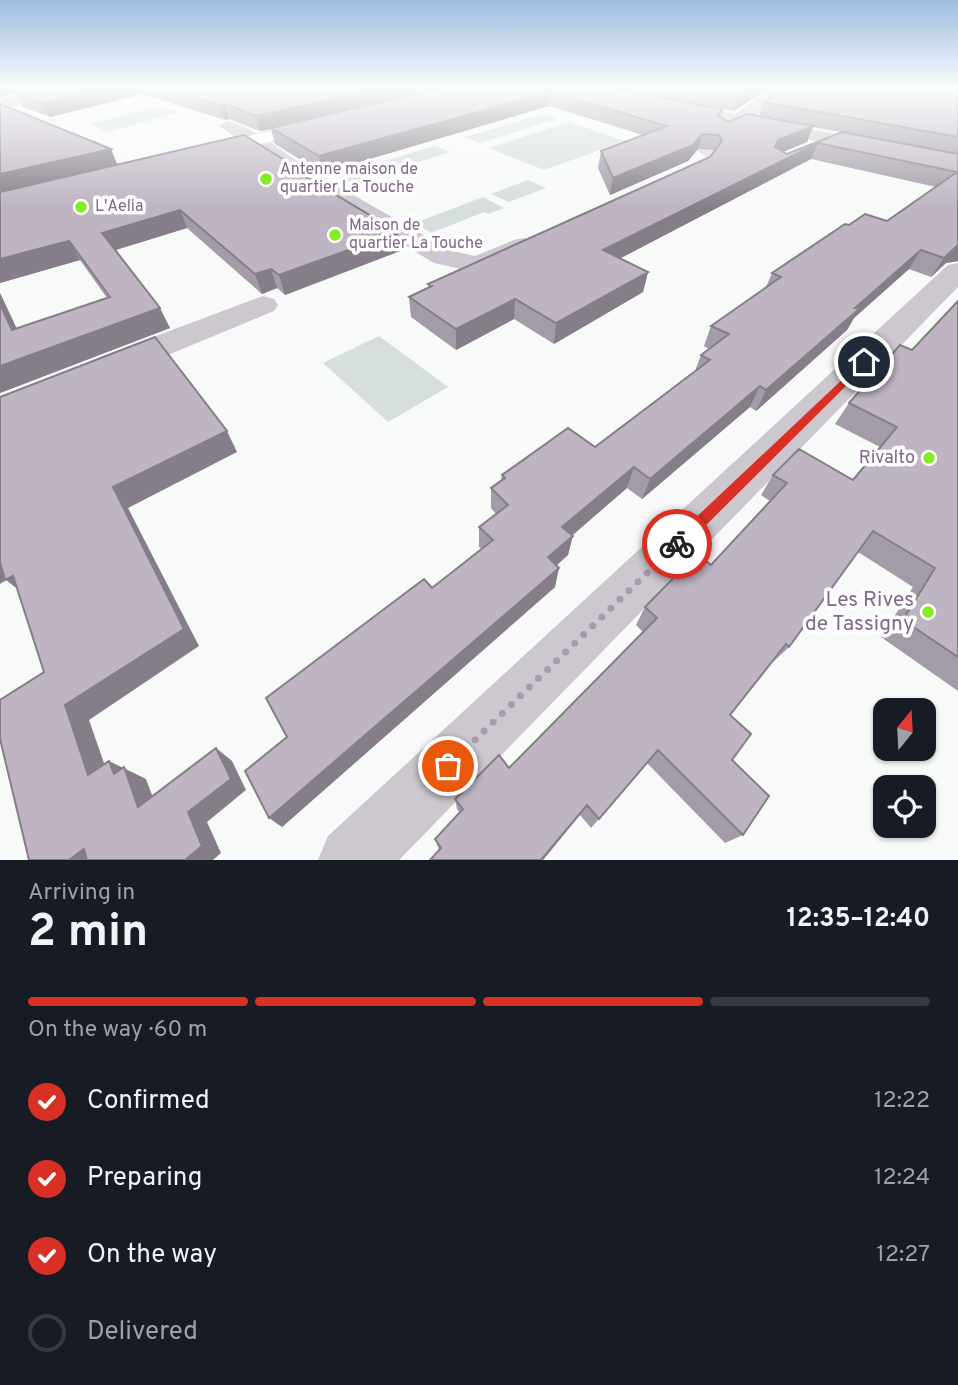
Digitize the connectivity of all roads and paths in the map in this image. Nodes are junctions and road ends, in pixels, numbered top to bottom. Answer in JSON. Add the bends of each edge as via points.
{"nodes":[{"id":1,"x":234,"y":128,"type":"edge"},
{"id":2,"x":303,"y":128,"type":"edge"},
{"id":3,"x":727,"y":128,"type":"tunnel mouth"},
{"id":4,"x":787,"y":128,"type":"edge"},
{"id":5,"x":801,"y":128,"type":"edge"},
{"id":6,"x":831,"y":139,"type":"junction"},
{"id":7,"x":252,"y":141,"type":"junction"},
{"id":8,"x":716,"y":142,"type":"tunnel mouth"},
{"id":9,"x":802,"y":154,"type":"edge"},
{"id":10,"x":958,"y":157,"type":"edge"},
{"id":11,"x":180,"y":159,"type":"edge"},
{"id":12,"x":958,"y":164,"type":"edge"},
{"id":13,"x":540,"y":238,"type":"edge"},
{"id":14,"x":958,"y":271,"type":"edge"},
{"id":15,"x":263,"y":305,"type":"dead end"},
{"id":16,"x":88,"y":375,"type":"edge"},
{"id":17,"x":352,"y":860,"type":"edge"}],
"edges":[{"from":1,"to":7,"type":"street"},
{"from":2,"to":7,"type":"main road"},
{"from":3,"to":8,"type":"street"},
{"from":4,"to":6,"type":"street"},
{"from":5,"to":10,"type":"street"},
{"from":6,"to":9,"type":"street"},
{"from":6,"to":12,"type":"street"},
{"from":7,"to":11,"type":"main road"},
{"from":7,"to":13,"type":"street","via":[[426,249],[456,262],[492,260]]},
{"from":14,"to":17,"type":"street"},
{"from":15,"to":16,"type":"street"}]}
